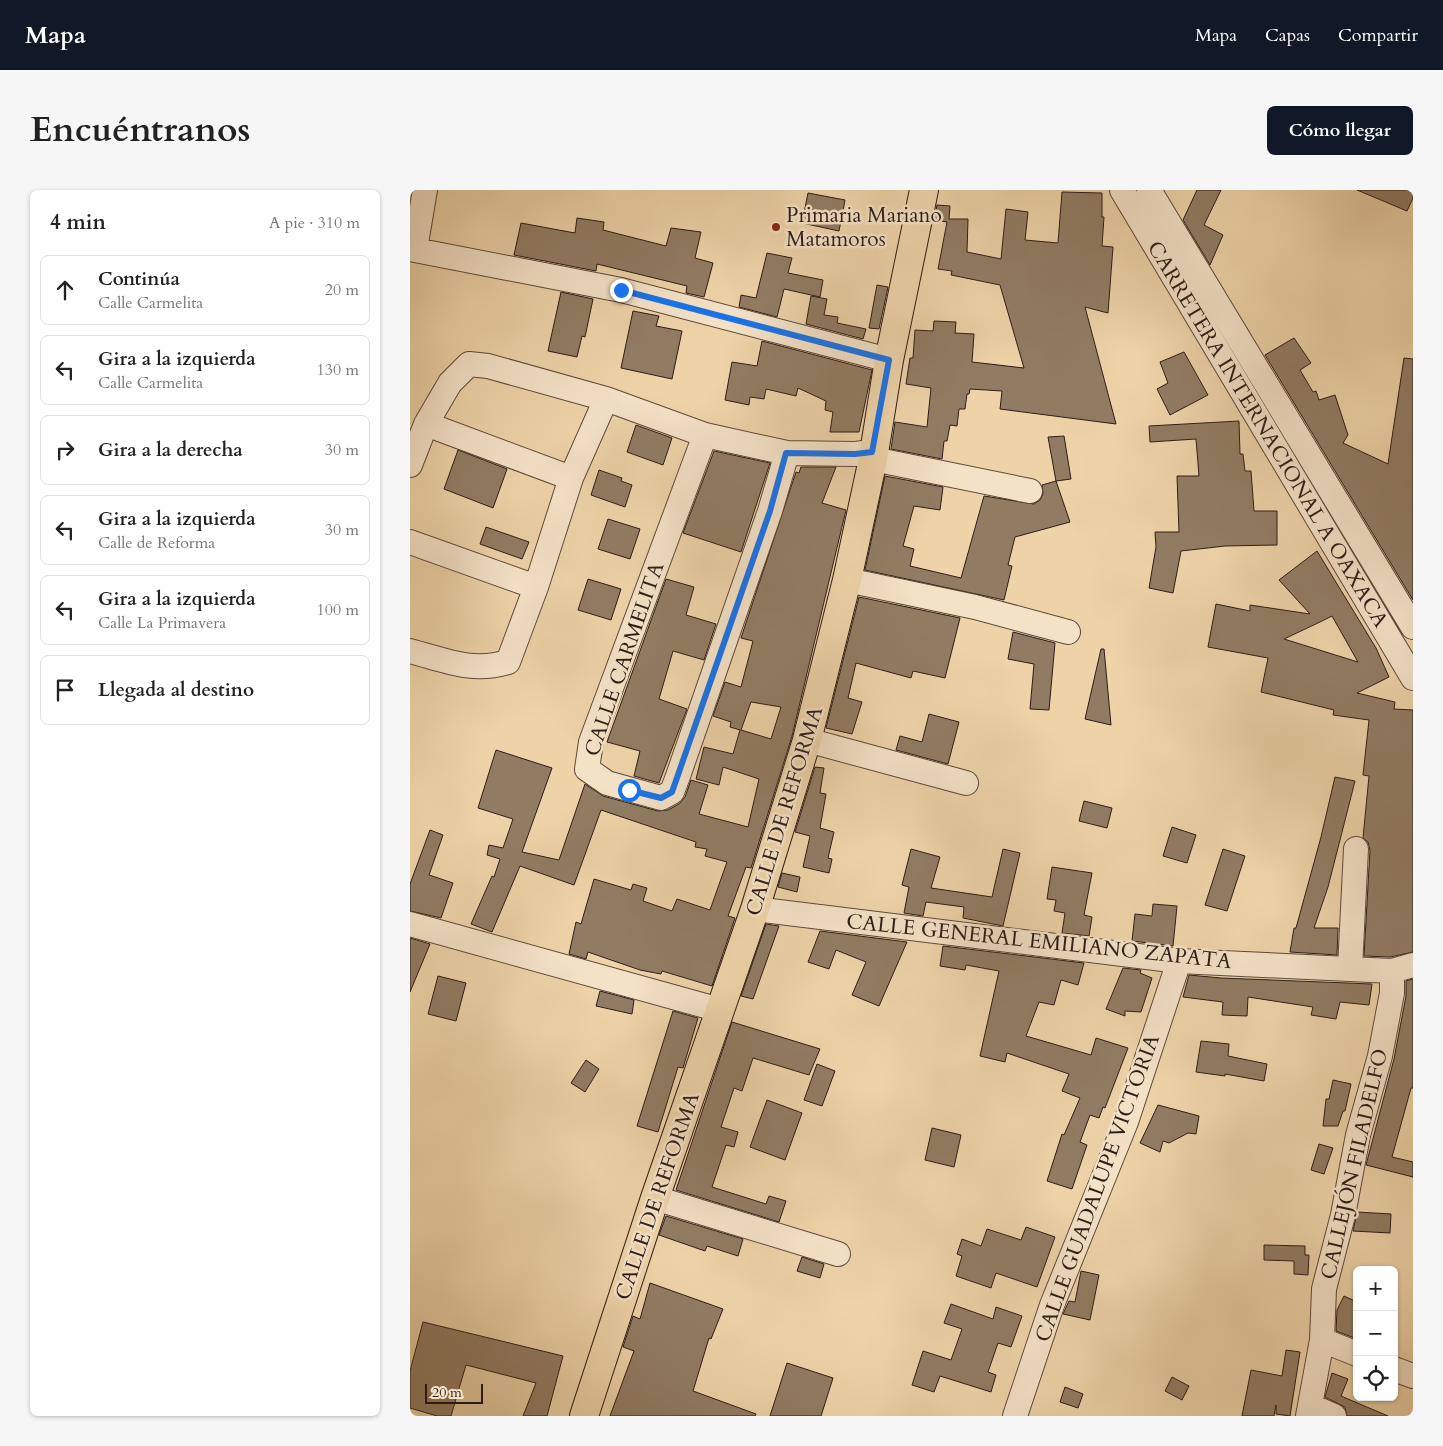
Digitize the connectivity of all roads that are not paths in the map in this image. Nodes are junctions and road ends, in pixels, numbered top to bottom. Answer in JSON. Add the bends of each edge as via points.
{"nodes":[{"id":1,"x":425,"y":190,"type":"edge"},
{"id":2,"x":924,"y":190,"type":"edge"},
{"id":3,"x":1122,"y":190,"type":"edge"},
{"id":4,"x":1149,"y":190,"type":"edge"},
{"id":5,"x":412,"y":249,"type":"edge"},
{"id":6,"x":889,"y":360,"type":"junction"},
{"id":7,"x":606,"y":399,"type":"junction"},
{"id":8,"x":426,"y":424,"type":"junction"},
{"id":9,"x":705,"y":435,"type":"junction"},
{"id":10,"x":786,"y":453,"type":"junction"},
{"id":11,"x":873,"y":456,"type":"junction"},
{"id":12,"x":410,"y":465,"type":"edge"},
{"id":13,"x":572,"y":478,"type":"junction"},
{"id":14,"x":1030,"y":491,"type":"dead end"},
{"id":15,"x":410,"y":542,"type":"edge"},
{"id":16,"x":847,"y":580,"type":"junction"},
{"id":17,"x":536,"y":587,"type":"junction"},
{"id":18,"x":1413,"y":627,"type":"edge"},
{"id":19,"x":1068,"y":632,"type":"dead end"},
{"id":20,"x":410,"y":651,"type":"edge"},
{"id":21,"x":1412,"y":674,"type":"edge"},
{"id":22,"x":807,"y":740,"type":"junction"},
{"id":23,"x":966,"y":783,"type":"dead end"},
{"id":24,"x":1356,"y":849,"type":"dead end"},
{"id":25,"x":755,"y":909,"type":"junction"},
{"id":26,"x":410,"y":924,"type":"edge"},
{"id":27,"x":1179,"y":961,"type":"junction"},
{"id":28,"x":1350,"y":968,"type":"junction"},
{"id":29,"x":1403,"y":968,"type":"edge"},
{"id":30,"x":720,"y":1010,"type":"junction"},
{"id":31,"x":655,"y":1198,"type":"junction"},
{"id":32,"x":838,"y":1254,"type":"dead end"},
{"id":33,"x":1322,"y":1340,"type":"junction"},
{"id":34,"x":1353,"y":1352,"type":"edge"},
{"id":35,"x":1398,"y":1370,"type":"edge"},
{"id":36,"x":1413,"y":1376,"type":"edge"},
{"id":37,"x":1310,"y":1411,"type":"edge"},
{"id":38,"x":584,"y":1416,"type":"edge"},
{"id":39,"x":1015,"y":1416,"type":"edge"},
{"id":40,"x":1334,"y":1416,"type":"edge"}],
"edges":[{"from":1,"to":5,"type":"street"},
{"from":2,"to":6,"type":"main road","name":"CALLE DE REFORMA"},
{"from":3,"to":21,"type":"street","name":"CARRETERA INTERNACIONAL A OAXACA"},
{"from":4,"to":18,"type":"street","name":"CARRETERA INTERNACIONAL A OAXACA"},
{"from":5,"to":6,"type":"street","via":[[621,290]]},
{"from":6,"to":11,"type":"main road","name":"CALLE DE REFORMA"},
{"from":7,"to":8,"type":"street","via":[[488,366],[469,364],[450,383]]},
{"from":7,"to":9,"type":"street"},
{"from":7,"to":13,"type":"street"},
{"from":8,"to":12,"type":"street"},
{"from":8,"to":13,"type":"street"},
{"from":9,"to":10,"type":"street"},
{"from":9,"to":10,"type":"street","name":"CALLE CARMELITA","via":[[591,742],[587,769],[607,783],[661,798],[672,792],[678,776],[767,520]]},
{"from":10,"to":11,"type":"street"},
{"from":11,"to":14,"type":"street"},
{"from":11,"to":16,"type":"main road","name":"CALLE DE REFORMA"},
{"from":13,"to":17,"type":"street"},
{"from":15,"to":17,"type":"street"},
{"from":16,"to":19,"type":"street","via":[[975,607]]},
{"from":16,"to":22,"type":"main road","name":"CALLE DE REFORMA"},
{"from":17,"to":20,"type":"street","via":[[508,662],[472,668]]},
{"from":22,"to":23,"type":"street"},
{"from":22,"to":25,"type":"main road","name":"CALLE DE REFORMA"},
{"from":24,"to":28,"type":"street"},
{"from":25,"to":27,"type":"street","name":"CALLE GENERAL EMILIANO ZAPATA"},
{"from":25,"to":30,"type":"main road","name":"CALLE DE REFORMA"},
{"from":26,"to":30,"type":"street"},
{"from":27,"to":28,"type":"street","name":"CALLE GENERAL EMILIANO ZAPATA"},
{"from":27,"to":39,"type":"street","name":"CALLE GUADALUPE VICTORIA","via":[[1126,1122],[1052,1304]]},
{"from":28,"to":29,"type":"street","name":"CALLE GENERAL EMILIANO ZAPATA"},
{"from":29,"to":33,"type":"street","name":"CALLEJÓN FILADELFO","via":[[1392,993],[1324,1289]]},
{"from":30,"to":31,"type":"main road","name":"CALLE DE REFORMA"},
{"from":31,"to":32,"type":"street"},
{"from":31,"to":38,"type":"main road","name":"CALLE DE REFORMA"},
{"from":33,"to":34,"type":"street"},
{"from":33,"to":37,"type":"street","name":"CALLEJÓN FILADELFO"},
{"from":35,"to":36,"type":"street"},
{"from":37,"to":40,"type":"street"}]}
